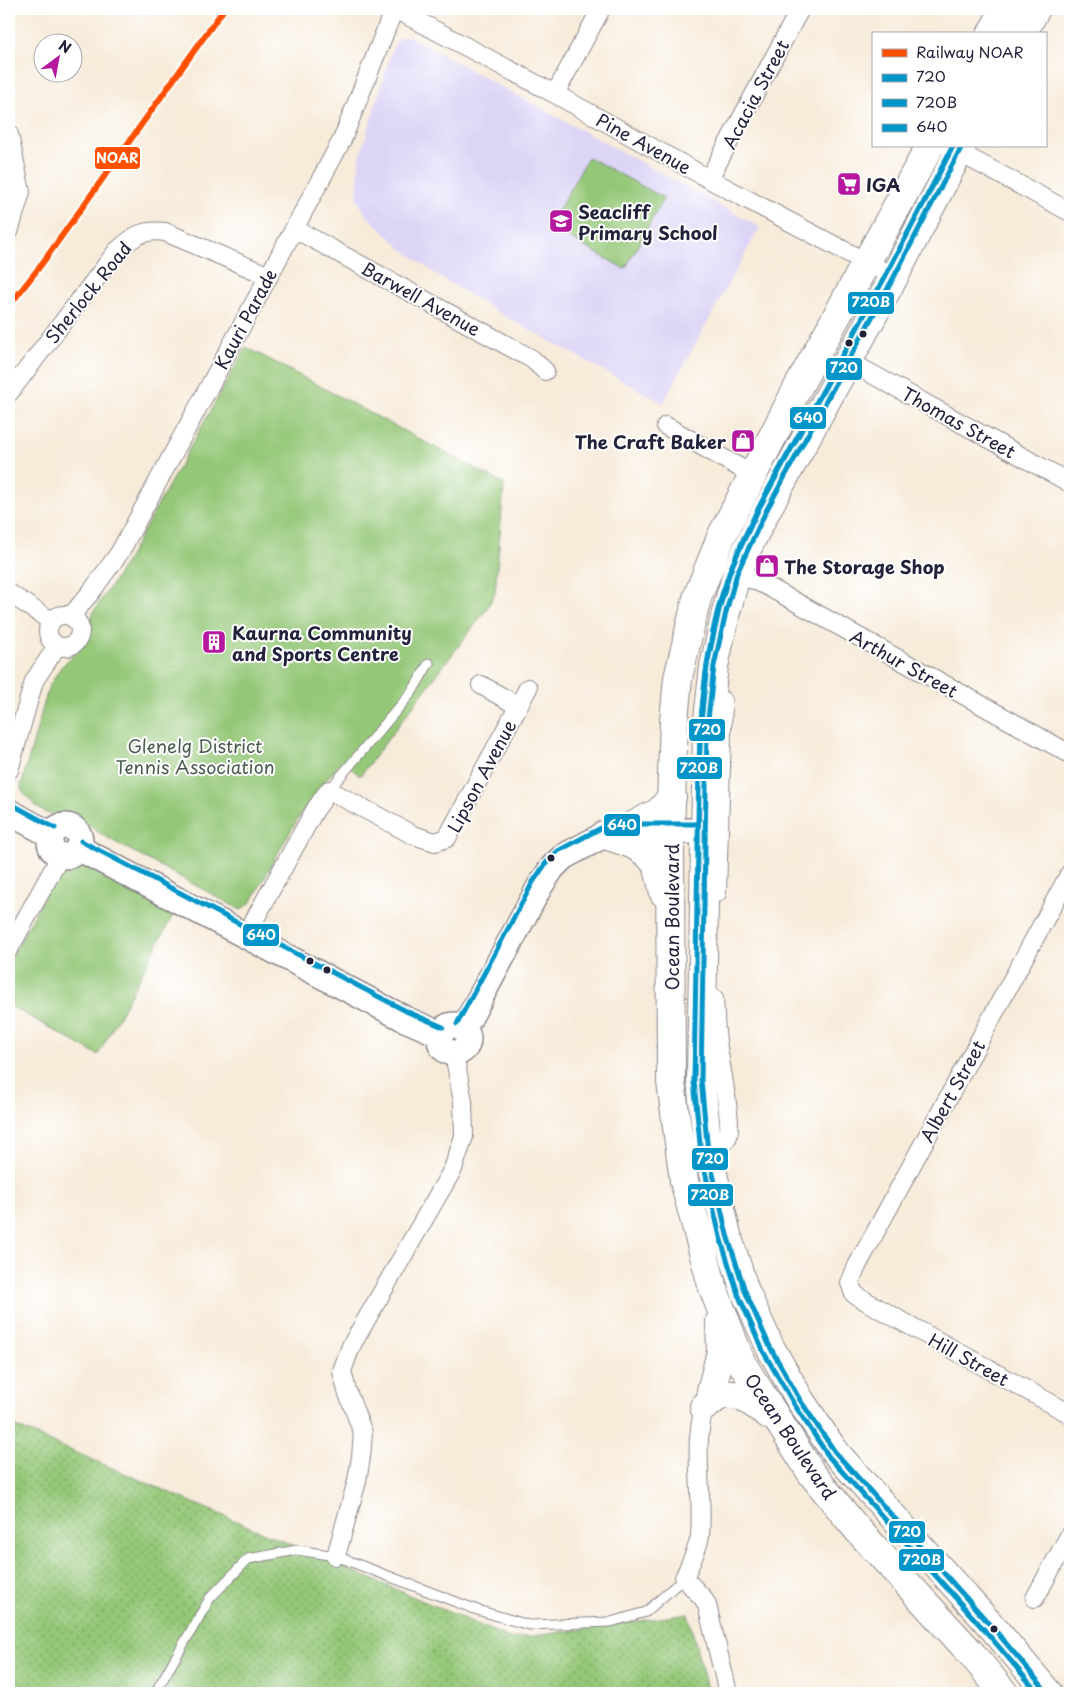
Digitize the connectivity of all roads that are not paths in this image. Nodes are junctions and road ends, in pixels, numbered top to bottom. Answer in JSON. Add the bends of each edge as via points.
{"nodes":[{"id":1,"x":394,"y":9,"type":"edge"},
{"id":2,"x":601,"y":9,"type":"edge"},
{"id":3,"x":800,"y":9,"type":"edge"},
{"id":4,"x":1005,"y":9,"type":"edge"},
{"id":5,"x":1036,"y":9,"type":"edge"},
{"id":6,"x":992,"y":32,"type":"edge"},
{"id":7,"x":1023,"y":32,"type":"edge"},
{"id":8,"x":555,"y":94,"type":"junction"},
{"id":9,"x":9,"y":134,"type":"edge"},
{"id":10,"x":929,"y":148,"type":"edge"},
{"id":11,"x":956,"y":148,"type":"edge"},
{"id":12,"x":709,"y":179,"type":"junction"},
{"id":13,"x":1070,"y":212,"type":"edge"},
{"id":14,"x":295,"y":229,"type":"junction"},
{"id":15,"x":9,"y":232,"type":"edge"},
{"id":16,"x":867,"y":262,"type":"junction"},
{"id":17,"x":269,"y":276,"type":"junction"},
{"id":18,"x":894,"y":277,"type":"junction"},
{"id":19,"x":848,"y":361,"type":"junction"},
{"id":20,"x":546,"y":371,"type":"dead end"},
{"id":21,"x":9,"y":393,"type":"edge"},
{"id":22,"x":666,"y":426,"type":"dead end"},
{"id":23,"x":753,"y":475,"type":"junction"},
{"id":24,"x":1070,"y":483,"type":"edge"},
{"id":25,"x":737,"y":573,"type":"junction"},
{"id":26,"x":9,"y":593,"type":"edge"},
{"id":27,"x":71,"y":616,"type":"junction"},
{"id":28,"x":51,"y":621,"type":"junction"},
{"id":29,"x":57,"y":646,"type":"junction"},
{"id":30,"x":429,"y":662,"type":"dead end"},
{"id":31,"x":726,"y":663,"type":"dead end"},
{"id":32,"x":481,"y":685,"type":"dead end"},
{"id":33,"x":528,"y":688,"type":"dead end"},
{"id":34,"x":518,"y":706,"type":"junction"},
{"id":35,"x":1070,"y":754,"type":"edge"},
{"id":36,"x":9,"y":770,"type":"edge"},
{"id":37,"x":329,"y":790,"type":"junction"},
{"id":38,"x":672,"y":797,"type":"junction"},
{"id":39,"x":9,"y":812,"type":"edge"},
{"id":40,"x":670,"y":830,"type":"junction"},
{"id":41,"x":705,"y":831,"type":"junction"},
{"id":42,"x":611,"y":834,"type":"junction"},
{"id":43,"x":63,"y":846,"type":"junction"},
{"id":44,"x":1070,"y":873,"type":"edge"},
{"id":45,"x":671,"y":919,"type":"junction"},
{"id":46,"x":246,"y":935,"type":"junction"},
{"id":47,"x":9,"y":949,"type":"edge"},
{"id":48,"x":447,"y":1044,"type":"junction"},
{"id":49,"x":708,"y":1152,"type":"junction"},
{"id":50,"x":681,"y":1155,"type":"junction"},
{"id":51,"x":718,"y":1301,"type":"junction"},
{"id":52,"x":869,"y":1303,"type":"joint"},
{"id":53,"x":770,"y":1347,"type":"junction"},
{"id":54,"x":741,"y":1362,"type":"junction"},
{"id":55,"x":707,"y":1399,"type":"junction"},
{"id":56,"x":1070,"y":1414,"type":"edge"},
{"id":57,"x":778,"y":1421,"type":"junction"},
{"id":58,"x":1070,"y":1534,"type":"edge"},
{"id":59,"x":336,"y":1556,"type":"junction"},
{"id":60,"x":684,"y":1578,"type":"junction"},
{"id":61,"x":1035,"y":1598,"type":"dead end"},
{"id":62,"x":155,"y":1693,"type":"edge"},
{"id":63,"x":728,"y":1693,"type":"edge"},
{"id":64,"x":1004,"y":1693,"type":"edge"},
{"id":65,"x":1048,"y":1693,"type":"edge"}],
"edges":[{"from":1,"to":8,"type":"street","name":"Pine Avenue"},
{"from":1,"to":14,"type":"street","name":"Kauri Parade","via":[[342,140]]},
{"from":2,"to":8,"type":"street"},
{"from":3,"to":12,"type":"street","name":"Acacia Street"},
{"from":4,"to":6,"type":"main road"},
{"from":5,"to":7,"type":"main road"},
{"from":8,"to":12,"type":"street","name":"Pine Avenue"},
{"from":9,"to":15,"type":"street","via":[[21,192]]},
{"from":10,"to":16,"type":"main road","name":"Ocean Boulevard"},
{"from":11,"to":13,"type":"street"},
{"from":11,"to":18,"type":"main road","name":"Ocean Boulevard"},
{"from":12,"to":16,"type":"street","name":"Pine Avenue"},
{"from":14,"to":17,"type":"street","name":"Kauri Parade"},
{"from":14,"to":20,"type":"street","name":"Barwell Avenue","via":[[532,359]]},
{"from":16,"to":18,"type":"street","name":"Pine Avenue"},
{"from":16,"to":23,"type":"main road","name":"Ocean Boulevard"},
{"from":17,"to":21,"type":"street","name":"Sherlock Road","via":[[165,232],[152,230],[137,235],[117,251]]},
{"from":17,"to":27,"type":"street","name":"Kauri Parade","via":[[120,552]]},
{"from":18,"to":19,"type":"main road","name":"Ocean Boulevard"},
{"from":19,"to":24,"type":"street","name":"Thomas Street"},
{"from":19,"to":25,"type":"main road","name":"Ocean Boulevard","via":[[766,511]]},
{"from":22,"to":23,"type":"street"},
{"from":23,"to":38,"type":"main road","name":"Ocean Boulevard","via":[[721,536],[697,598],[678,678]]},
{"from":25,"to":35,"type":"street","name":"Arthur Street","via":[[774,590]]},
{"from":25,"to":41,"type":"main road","name":"Ocean Boulevard","via":[[711,688]]},
{"from":26,"to":28,"type":"street"},
{"from":27,"to":28,"type":"street","via":[[60,615]]},
{"from":27,"to":29,"type":"street","via":[[79,624],[79,637],[72,646]]},
{"from":28,"to":29,"type":"street","via":[[48,632],[52,643]]},
{"from":29,"to":36,"type":"street","via":[[34,681]]},
{"from":30,"to":37,"type":"lane","via":[[412,692]]},
{"from":31,"to":49,"type":"street","via":[[721,716],[713,981],[729,1134],[717,1148]]},
{"from":32,"to":34,"type":"street"},
{"from":33,"to":34,"type":"street","name":"Lipson Avenue"},
{"from":34,"to":37,"type":"street","name":"Lipson Avenue","via":[[447,838],[436,842],[413,835]]},
{"from":37,"to":46,"type":"street"},
{"from":38,"to":40,"type":"main road","name":"Ocean Boulevard"},
{"from":38,"to":42,"type":"main road","via":[[659,812]]},
{"from":39,"to":43,"type":"street"},
{"from":40,"to":41,"type":"street"},
{"from":40,"to":42,"type":"street"},
{"from":40,"to":45,"type":"main road","name":"Ocean Boulevard"},
{"from":41,"to":49,"type":"main road","name":"Ocean Boulevard","via":[[701,1080]]},
{"from":42,"to":45,"type":"main road","via":[[633,843],[657,866]]},
{"from":42,"to":48,"type":"street","via":[[563,857],[552,868],[464,1028],[453,1024],[443,1029]]},
{"from":43,"to":46,"type":"street"},
{"from":43,"to":47,"type":"street"},
{"from":44,"to":52,"type":"street","name":"Albert Street","via":[[852,1275],[850,1283],[854,1294]]},
{"from":45,"to":50,"type":"main road","name":"Ocean Boulevard","via":[[671,1082]]},
{"from":46,"to":48,"type":"street"},
{"from":48,"to":59,"type":"street","via":[[463,1102],[464,1136],[453,1169],[351,1346],[342,1371],[363,1433],[357,1481]]},
{"from":49,"to":50,"type":"street"},
{"from":49,"to":53,"type":"main road","name":"Ocean Boulevard","via":[[727,1235],[745,1291]]},
{"from":50,"to":51,"type":"main road","name":"Ocean Boulevard","via":[[684,1181]]},
{"from":51,"to":54,"type":"main road","name":"Ocean Boulevard"},
{"from":51,"to":55,"type":"main road","via":[[721,1352]]},
{"from":52,"to":56,"type":"street","name":"Hill Street"},
{"from":53,"to":54,"type":"street"},
{"from":53,"to":65,"type":"main road","name":"Ocean Boulevard","via":[[835,1452]]},
{"from":54,"to":55,"type":"street","via":[[719,1379]]},
{"from":54,"to":57,"type":"main road","name":"Ocean Boulevard"},
{"from":55,"to":57,"type":"main road","via":[[732,1394],[745,1398]]},
{"from":55,"to":60,"type":"street","via":[[700,1427],[700,1536]]},
{"from":57,"to":64,"type":"main road","name":"Ocean Boulevard","via":[[812,1474]]},
{"from":58,"to":61,"type":"street"},
{"from":59,"to":60,"type":"lane","via":[[477,1610],[529,1625],[611,1622],[646,1612]]},
{"from":59,"to":62,"type":"lane","via":[[297,1550],[248,1559],[210,1598]]},
{"from":60,"to":63,"type":"street","via":[[707,1606]]}]}
